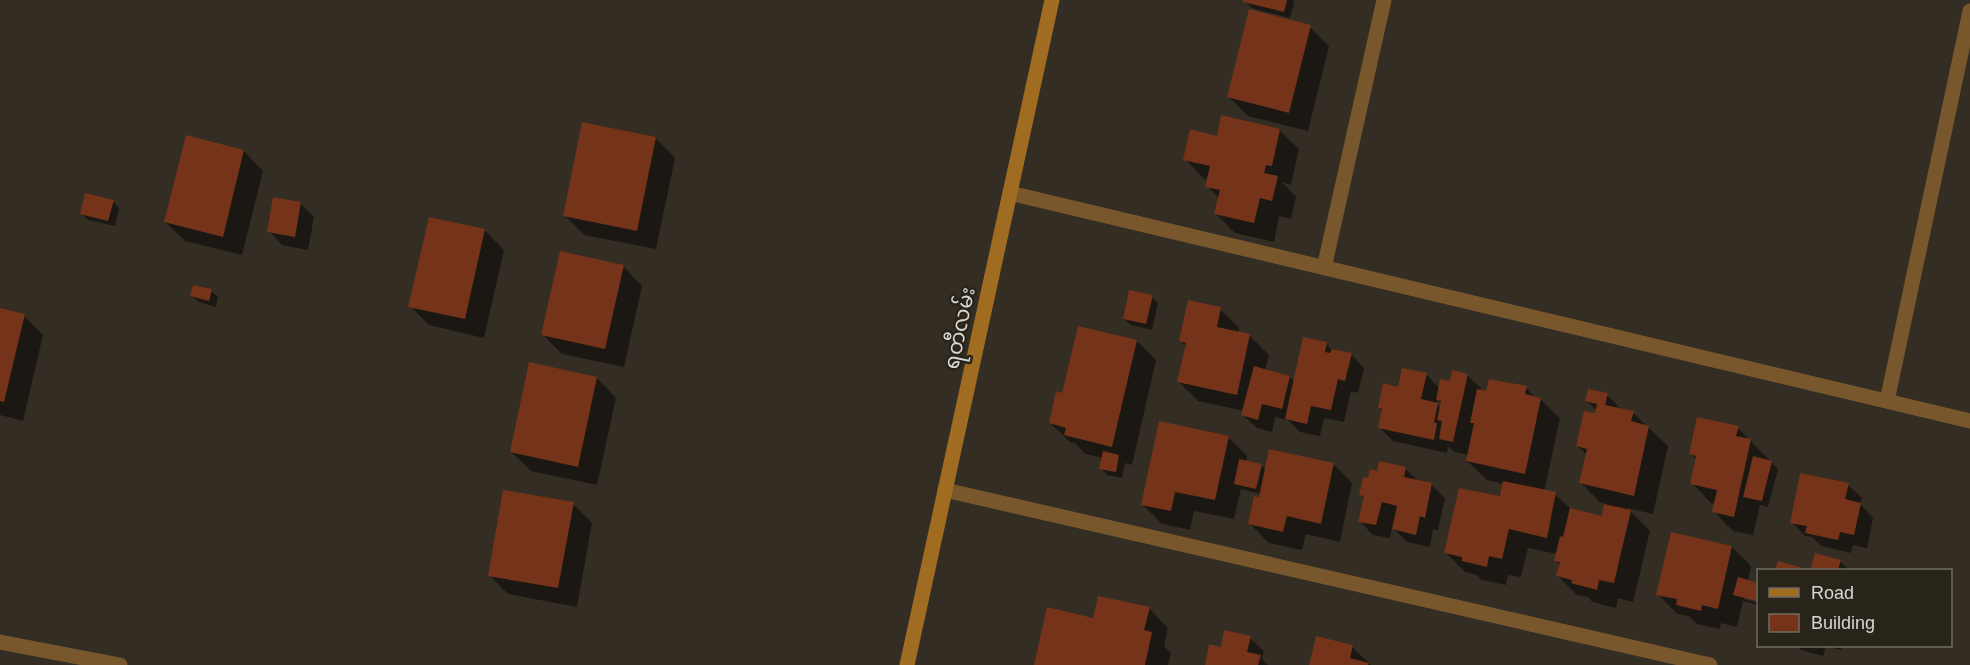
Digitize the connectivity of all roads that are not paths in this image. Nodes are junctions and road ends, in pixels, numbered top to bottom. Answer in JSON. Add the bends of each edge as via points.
{"nodes":[{"id":1,"x":1052,"y":0,"type":"edge"},
{"id":2,"x":1384,"y":0,"type":"edge"},
{"id":3,"x":1970,"y":11,"type":"edge"},
{"id":4,"x":1010,"y":193,"type":"junction"},
{"id":5,"x":1324,"y":268,"type":"junction"},
{"id":6,"x":1887,"y":401,"type":"junction"},
{"id":7,"x":1970,"y":421,"type":"edge"},
{"id":8,"x":945,"y":490,"type":"junction"},
{"id":9,"x":0,"y":642,"type":"edge"},
{"id":10,"x":120,"y":665,"type":"edge"},
{"id":11,"x":908,"y":665,"type":"edge"},
{"id":12,"x":1710,"y":665,"type":"edge"}],
"edges":[{"from":1,"to":4,"type":"street","name":"ရတီလမ်း"},
{"from":2,"to":5,"type":"street"},
{"from":3,"to":6,"type":"street"},
{"from":4,"to":5,"type":"street"},
{"from":4,"to":8,"type":"street","name":"ရတီလမ်း"},
{"from":5,"to":6,"type":"street"},
{"from":6,"to":7,"type":"street"},
{"from":8,"to":11,"type":"street","name":"ရတီလမ်း"},
{"from":8,"to":12,"type":"street"},
{"from":9,"to":10,"type":"street"}]}
